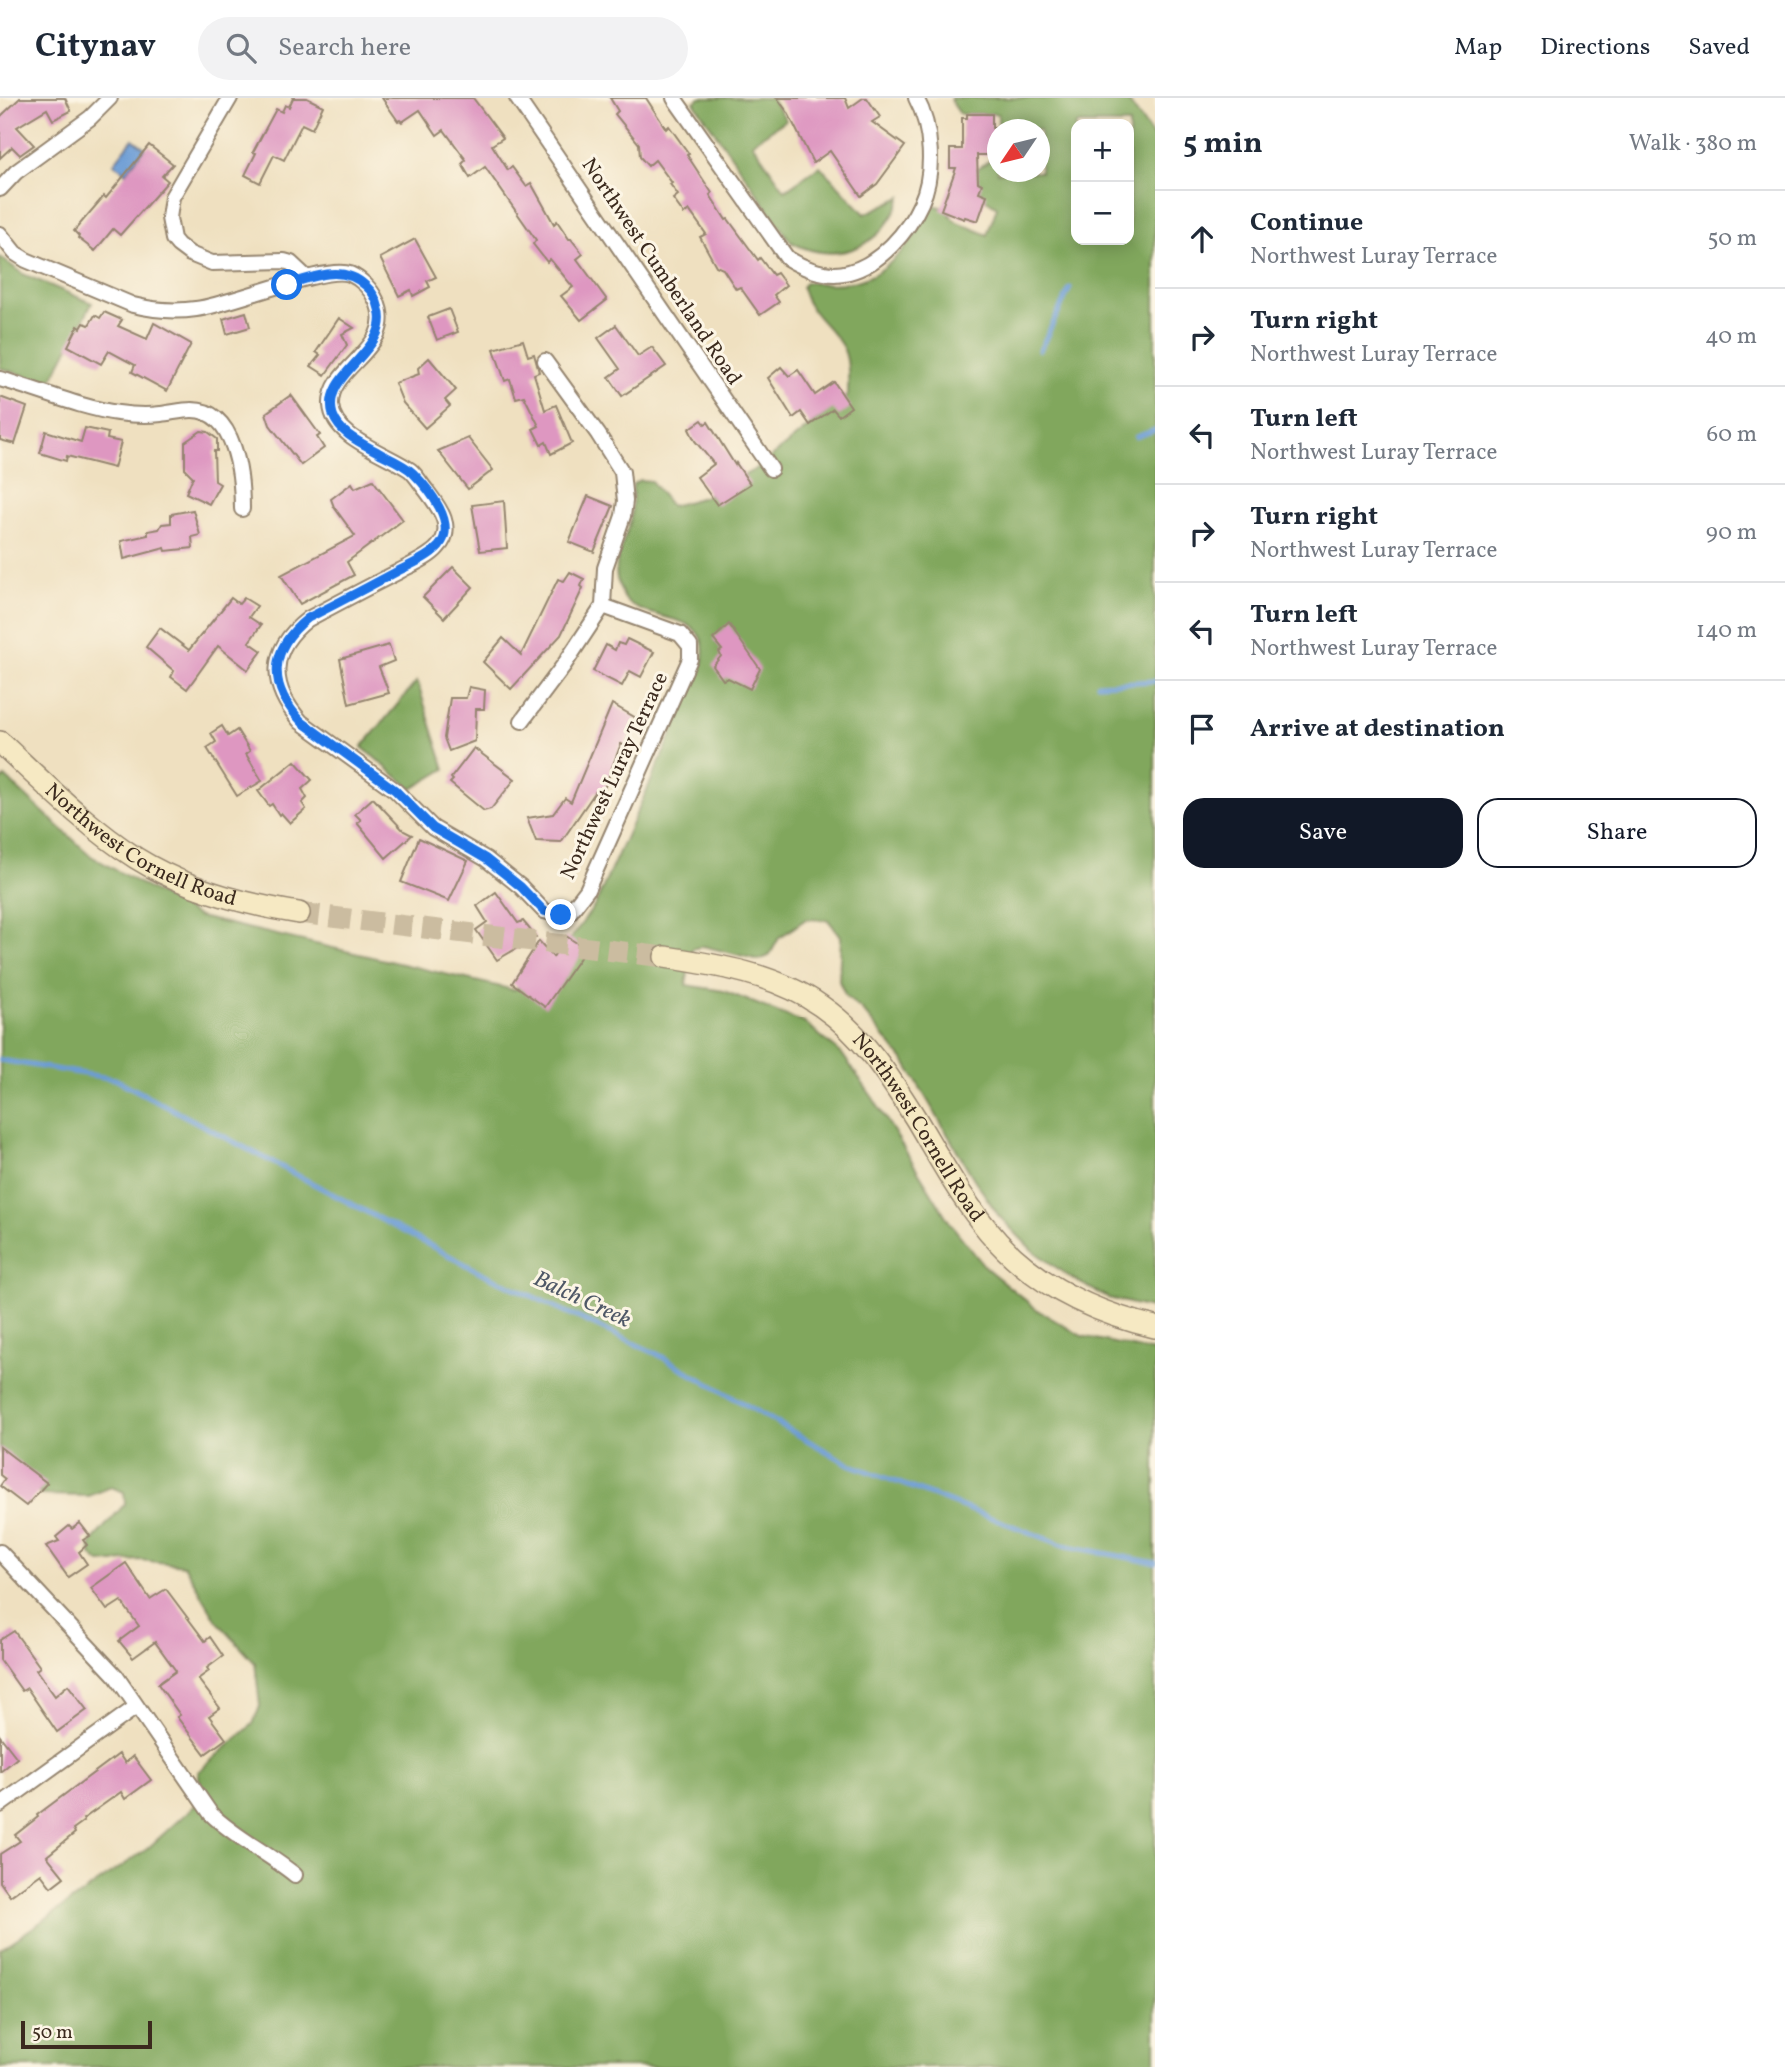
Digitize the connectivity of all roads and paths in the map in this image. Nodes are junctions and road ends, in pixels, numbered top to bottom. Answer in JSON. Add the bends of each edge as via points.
{"nodes":[{"id":1,"x":110,"y":98,"type":"edge"},
{"id":2,"x":230,"y":98,"type":"edge"},
{"id":3,"x":517,"y":98,"type":"edge"},
{"id":4,"x":674,"y":98,"type":"edge"},
{"id":5,"x":916,"y":98,"type":"edge"},
{"id":6,"x":0,"y":188,"type":"edge"},
{"id":7,"x":0,"y":234,"type":"edge"},
{"id":8,"x":307,"y":278,"type":"junction"},
{"id":9,"x":545,"y":361,"type":"dead end"},
{"id":10,"x":0,"y":379,"type":"edge"},
{"id":11,"x":771,"y":469,"type":"dead end"},
{"id":12,"x":242,"y":509,"type":"dead end"},
{"id":13,"x":603,"y":606,"type":"junction"},
{"id":14,"x":522,"y":722,"type":"dead end"},
{"id":15,"x":0,"y":742,"type":"edge"},
{"id":16,"x":299,"y":913,"type":"tunnel mouth"},
{"id":17,"x":665,"y":957,"type":"tunnel mouth"},
{"id":18,"x":1155,"y":1326,"type":"edge"},
{"id":19,"x":0,"y":1552,"type":"edge"},
{"id":20,"x":136,"y":1707,"type":"junction"},
{"id":21,"x":0,"y":1805,"type":"edge"},
{"id":22,"x":295,"y":1875,"type":"dead end"}],
"edges":[{"from":1,"to":6,"type":"street"},
{"from":2,"to":8,"type":"street","via":[[172,197],[173,239],[190,254],[212,263],[284,261]]},
{"from":3,"to":11,"type":"street","name":"Northwest Cumberland Road"},
{"from":4,"to":5,"type":"street","via":[[787,258],[802,267],[834,273],[874,261],[892,246],[921,202],[930,153]]},
{"from":7,"to":8,"type":"street","name":"Northwest Luray Terrace","via":[[26,260],[149,309],[198,309]]},
{"from":8,"to":13,"type":"street","name":"Northwest Luray Terrace","via":[[349,274],[373,295],[382,323],[338,384],[332,396],[333,415],[345,433],[412,471],[440,508],[445,529],[439,546],[417,561],[296,628],[282,650],[278,688],[302,722],[395,790],[433,828],[486,859],[536,905],[553,914],[570,912],[587,890],[690,660],[690,646],[680,634]]},
{"from":9,"to":13,"type":"street","via":[[622,472],[623,516],[605,568]]},
{"from":10,"to":12,"type":"street","via":[[114,412],[159,415],[191,410],[214,416],[229,434],[242,485]]},
{"from":13,"to":14,"type":"street"},
{"from":15,"to":16,"type":"main road","name":"Northwest Cornell Road","via":[[83,818],[137,858],[218,893]]},
{"from":17,"to":18,"type":"main road","name":"Northwest Cornell Road","via":[[749,973],[819,1005],[853,1032],[886,1071],[961,1194],[999,1243],[1051,1286],[1079,1302]]},
{"from":19,"to":20,"type":"street","via":[[100,1657]]},
{"from":20,"to":21,"type":"street"},
{"from":20,"to":22,"type":"street","via":[[211,1814]]}]}
